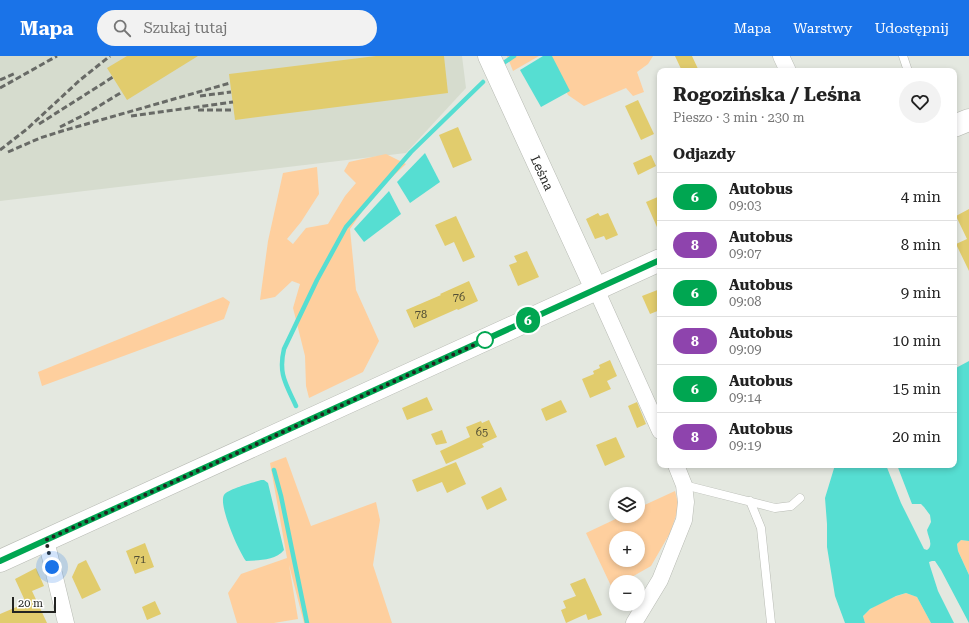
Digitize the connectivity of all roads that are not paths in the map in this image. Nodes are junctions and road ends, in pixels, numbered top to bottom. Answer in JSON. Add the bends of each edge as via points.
{"nodes":[{"id":1,"x":489,"y":56,"type":"edge"},
{"id":2,"x":781,"y":56,"type":"edge"},
{"id":3,"x":903,"y":56,"type":"edge"},
{"id":4,"x":787,"y":68,"type":"edge"},
{"id":5,"x":907,"y":68,"type":"edge"},
{"id":6,"x":969,"y":120,"type":"edge"},
{"id":7,"x":957,"y":125,"type":"edge"},
{"id":8,"x":657,"y":261,"type":"edge"},
{"id":9,"x":596,"y":289,"type":"junction"},
{"id":10,"x":657,"y":423,"type":"edge"},
{"id":11,"x":677,"y":468,"type":"edge"},
{"id":12,"x":684,"y":485,"type":"junction"},
{"id":13,"x":800,"y":498,"type":"dead end"},
{"id":14,"x":750,"y":501,"type":"junction"},
{"id":15,"x":46,"y":540,"type":"junction"},
{"id":16,"x":0,"y":561,"type":"edge"},
{"id":17,"x":66,"y":623,"type":"edge"},
{"id":18,"x":634,"y":623,"type":"edge"},
{"id":19,"x":771,"y":623,"type":"edge"}],
"edges":[{"from":1,"to":9,"type":"street","name":"Leśna"},
{"from":2,"to":4,"type":"street"},
{"from":3,"to":5,"type":"lane"},
{"from":6,"to":7,"type":"street"},
{"from":8,"to":9,"type":"street"},
{"from":9,"to":10,"type":"street"},
{"from":9,"to":15,"type":"street"},
{"from":11,"to":12,"type":"street"},
{"from":12,"to":14,"type":"lane"},
{"from":12,"to":18,"type":"street","via":[[684,520],[660,580]]},
{"from":13,"to":14,"type":"lane","via":[[791,506],[775,508]]},
{"from":14,"to":19,"type":"lane","via":[[761,528]]},
{"from":15,"to":16,"type":"street"},
{"from":15,"to":17,"type":"street"}]}
